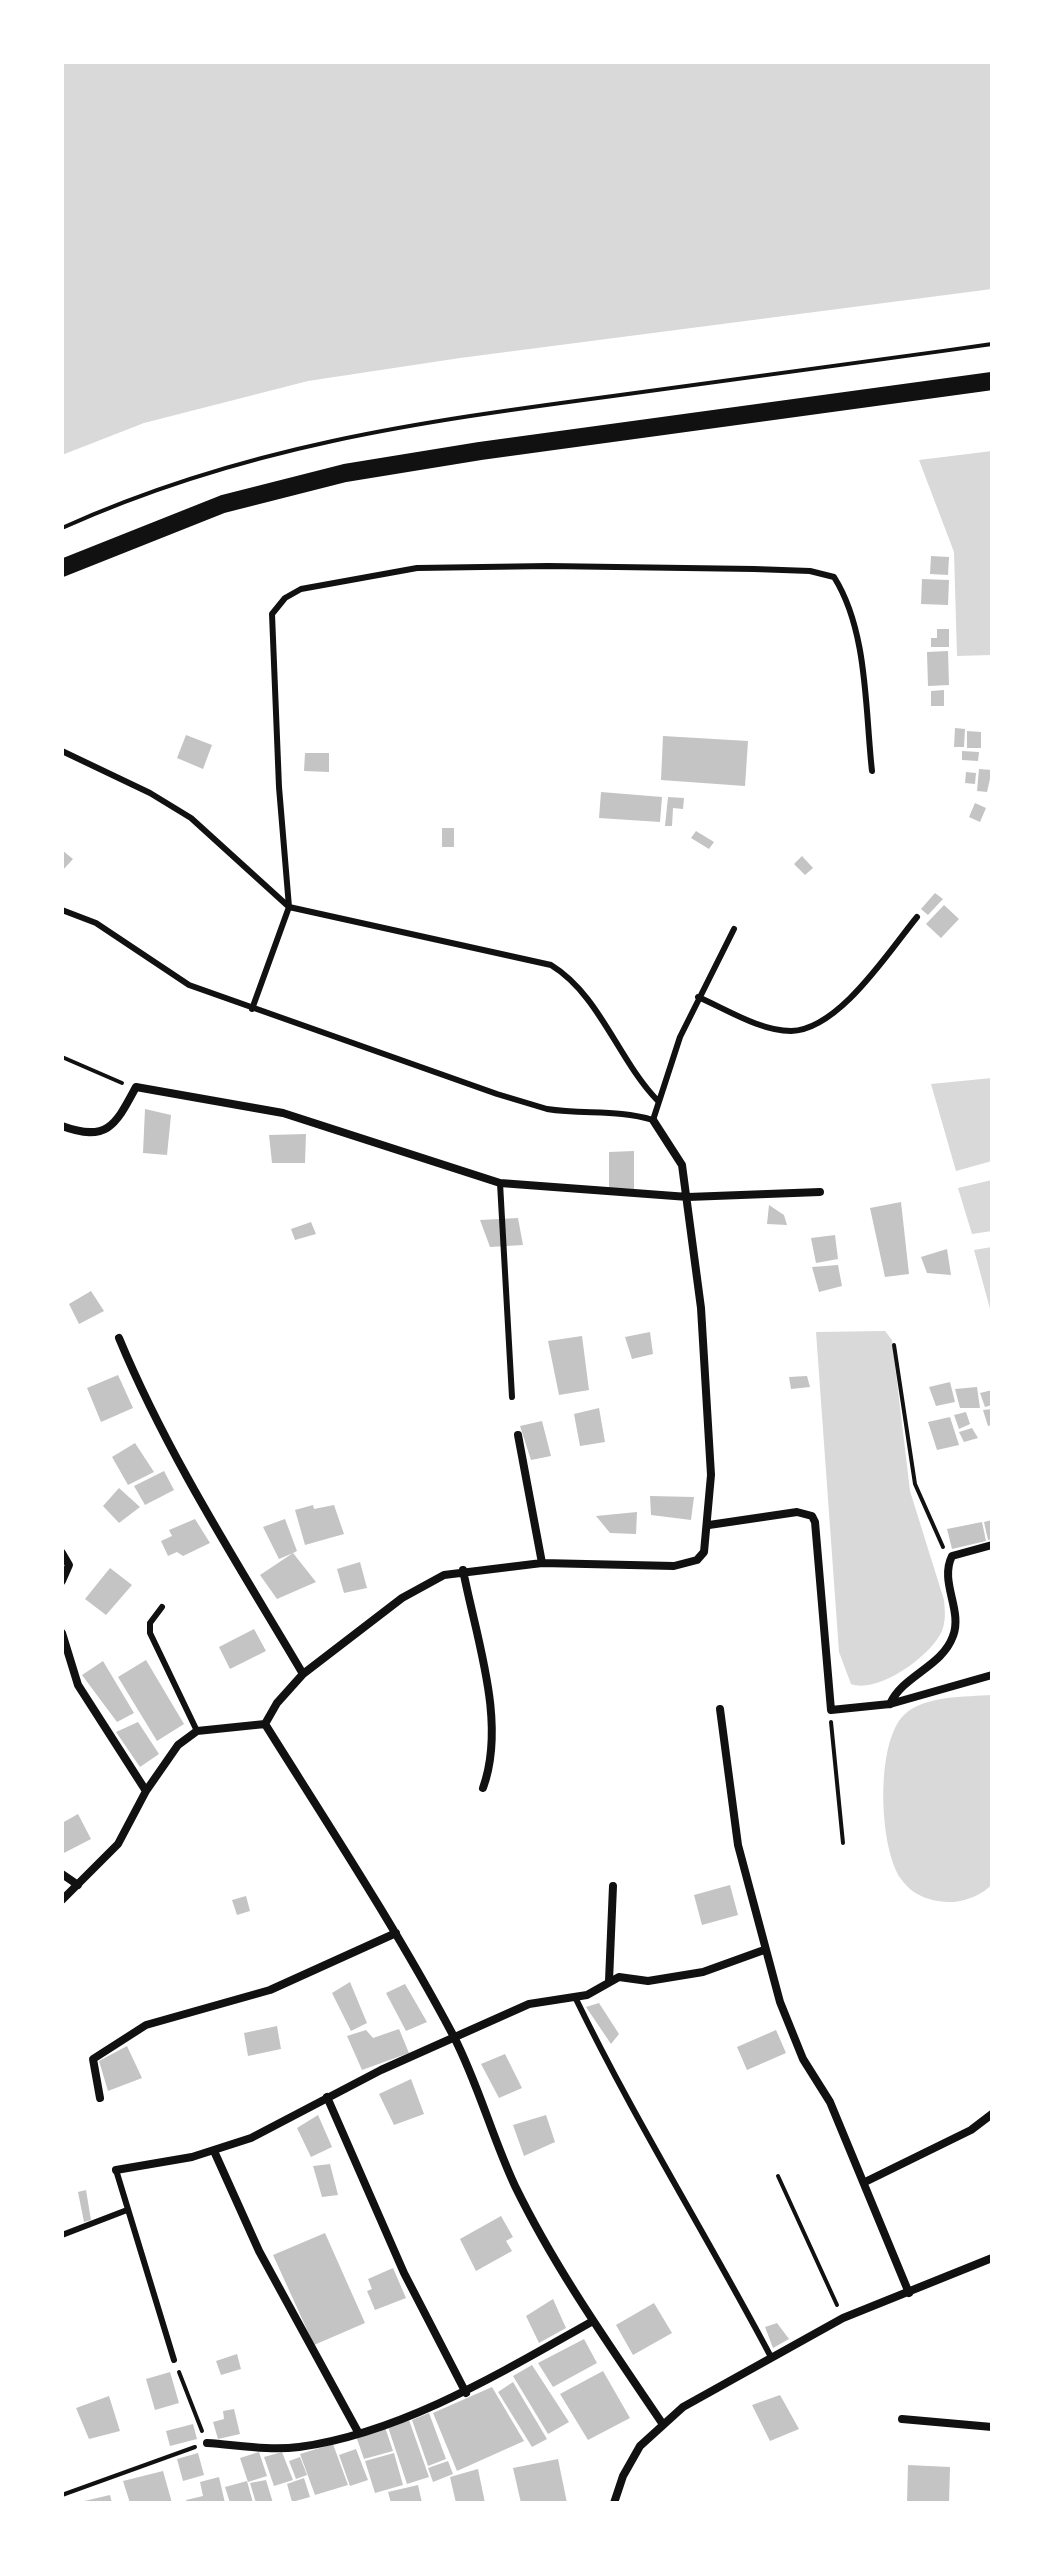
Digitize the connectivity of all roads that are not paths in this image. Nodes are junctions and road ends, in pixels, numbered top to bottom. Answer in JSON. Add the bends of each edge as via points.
{"nodes":[{"id":1,"x":992,"y":381,"type":"edge"},
{"id":2,"x":62,"y":568,"type":"edge"},
{"id":3,"x":62,"y":751,"type":"edge"},
{"id":4,"x":872,"y":771,"type":"dead end"},
{"id":5,"x":289,"y":907,"type":"junction"},
{"id":6,"x":62,"y":910,"type":"edge"},
{"id":7,"x":917,"y":917,"type":"dead end"},
{"id":8,"x":734,"y":929,"type":"dead end"},
{"id":9,"x":698,"y":997,"type":"junction"},
{"id":10,"x":252,"y":1009,"type":"junction"},
{"id":11,"x":658,"y":1101,"type":"junction"},
{"id":12,"x":653,"y":1120,"type":"junction"},
{"id":13,"x":62,"y":1126,"type":"edge"},
{"id":14,"x":500,"y":1183,"type":"junction"},
{"id":15,"x":820,"y":1192,"type":"dead end"},
{"id":16,"x":688,"y":1197,"type":"junction"},
{"id":17,"x":119,"y":1338,"type":"dead end"},
{"id":18,"x":512,"y":1397,"type":"dead end"},
{"id":19,"x":518,"y":1435,"type":"dead end"},
{"id":20,"x":709,"y":1525,"type":"junction"},
{"id":21,"x":992,"y":1545,"type":"edge"},
{"id":22,"x":62,"y":1553,"type":"edge"},
{"id":23,"x":542,"y":1563,"type":"junction"},
{"id":24,"x":463,"y":1570,"type":"junction"},
{"id":25,"x":62,"y":1581,"type":"edge"},
{"id":26,"x":162,"y":1607,"type":"dead end"},
{"id":27,"x":62,"y":1633,"type":"edge"},
{"id":28,"x":303,"y":1674,"type":"junction"},
{"id":29,"x":992,"y":1675,"type":"edge"},
{"id":30,"x":890,"y":1704,"type":"junction"},
{"id":31,"x":720,"y":1709,"type":"dead end"},
{"id":32,"x":265,"y":1724,"type":"junction"},
{"id":33,"x":197,"y":1731,"type":"junction"},
{"id":34,"x":483,"y":1788,"type":"dead end"},
{"id":35,"x":146,"y":1791,"type":"junction"},
{"id":36,"x":62,"y":1874,"type":"edge"},
{"id":37,"x":78,"y":1885,"type":"junction"},
{"id":38,"x":613,"y":1886,"type":"dead end"},
{"id":39,"x":62,"y":1900,"type":"edge"},
{"id":40,"x":396,"y":1933,"type":"junction"},
{"id":41,"x":764,"y":1950,"type":"junction"},
{"id":42,"x":609,"y":1981,"type":"junction"},
{"id":43,"x":575,"y":1997,"type":"junction"},
{"id":44,"x":454,"y":2038,"type":"junction"},
{"id":45,"x":327,"y":2097,"type":"junction"},
{"id":46,"x":100,"y":2098,"type":"dead end"},
{"id":47,"x":992,"y":2114,"type":"edge"},
{"id":48,"x":214,"y":2151,"type":"junction"},
{"id":49,"x":116,"y":2170,"type":"joint"},
{"id":50,"x":865,"y":2182,"type":"junction"},
{"id":51,"x":127,"y":2210,"type":"junction"},
{"id":52,"x":62,"y":2235,"type":"edge"},
{"id":53,"x":992,"y":2258,"type":"edge"},
{"id":54,"x":909,"y":2293,"type":"junction"},
{"id":55,"x":593,"y":2321,"type":"junction"},
{"id":56,"x":771,"y":2357,"type":"junction"},
{"id":57,"x":174,"y":2360,"type":"road end"},
{"id":58,"x":466,"y":2393,"type":"junction"},
{"id":59,"x":902,"y":2419,"type":"dead end"},
{"id":60,"x":662,"y":2423,"type":"junction"},
{"id":61,"x":992,"y":2427,"type":"edge"},
{"id":62,"x":358,"y":2432,"type":"junction"},
{"id":63,"x":207,"y":2443,"type":"road end"},
{"id":64,"x":614,"y":2503,"type":"edge"}],
"edges":[{"from":1,"to":2,"type":"main road","via":[[345,473],[223,504]]},
{"from":3,"to":5,"type":"lane","via":[[191,818]]},
{"from":4,"to":5,"type":"lane","via":[[857,643],[848,599],[834,577],[754,569],[417,568],[301,589],[272,614],[271,636]]},
{"from":5,"to":10,"type":"lane"},
{"from":5,"to":11,"type":"lane","via":[[551,965],[571,977],[638,1080]]},
{"from":6,"to":10,"type":"lane","via":[[96,923],[189,985]]},
{"from":7,"to":9,"type":"lane","via":[[839,1008],[806,1028],[770,1027]]},
{"from":8,"to":9,"type":"lane"},
{"from":9,"to":11,"type":"lane"},
{"from":10,"to":12,"type":"lane","via":[[547,1109],[625,1112]]},
{"from":11,"to":12,"type":"lane"},
{"from":12,"to":16,"type":"street","via":[[675,1149]]},
{"from":13,"to":14,"type":"street","via":[[79,1132],[108,1129],[117,1123],[136,1087],[283,1113]]},
{"from":14,"to":16,"type":"street"},
{"from":14,"to":18,"type":"lane"},
{"from":15,"to":16,"type":"street"},
{"from":16,"to":20,"type":"street","via":[[709,1428]]},
{"from":17,"to":28,"type":"street","via":[[160,1429]]},
{"from":19,"to":23,"type":"street"},
{"from":20,"to":23,"type":"street","via":[[707,1545],[697,1560],[674,1566]]},
{"from":20,"to":30,"type":"street","via":[[797,1512],[812,1516],[831,1710]]},
{"from":21,"to":30,"type":"street","via":[[956,1553],[949,1561],[953,1637]]},
{"from":22,"to":25,"type":"street","via":[[69,1565]]},
{"from":23,"to":24,"type":"street"},
{"from":24,"to":28,"type":"street","via":[[402,1598]]},
{"from":24,"to":34,"type":"street","via":[[493,1722],[494,1747]]},
{"from":26,"to":33,"type":"lane","via":[[150,1623],[150,1633]]},
{"from":27,"to":35,"type":"street","via":[[78,1685]]},
{"from":28,"to":32,"type":"street"},
{"from":29,"to":30,"type":"street"},
{"from":31,"to":41,"type":"street","via":[[738,1845]]},
{"from":32,"to":33,"type":"street"},
{"from":32,"to":40,"type":"street"},
{"from":33,"to":35,"type":"street","via":[[178,1745]]},
{"from":35,"to":37,"type":"street","via":[[118,1844]]},
{"from":36,"to":37,"type":"street"},
{"from":37,"to":39,"type":"street"},
{"from":38,"to":42,"type":"street"},
{"from":40,"to":44,"type":"street"},
{"from":40,"to":46,"type":"street","via":[[270,1990],[171,2017],[127,2036],[93,2059]]},
{"from":41,"to":42,"type":"street","via":[[703,1972]]},
{"from":41,"to":50,"type":"street","via":[[803,2059],[830,2102]]},
{"from":42,"to":43,"type":"street"},
{"from":43,"to":44,"type":"street","via":[[529,2004]]},
{"from":43,"to":56,"type":"lane"},
{"from":44,"to":45,"type":"street"},
{"from":44,"to":55,"type":"street","via":[[515,2186]]},
{"from":45,"to":48,"type":"street","via":[[251,2138]]},
{"from":45,"to":58,"type":"street","via":[[404,2273]]},
{"from":47,"to":50,"type":"street","via":[[971,2130]]},
{"from":48,"to":49,"type":"street"},
{"from":48,"to":62,"type":"street","via":[[259,2251]]},
{"from":49,"to":51,"type":"lane"},
{"from":50,"to":54,"type":"street"},
{"from":51,"to":52,"type":"lane"},
{"from":51,"to":57,"type":"lane"},
{"from":53,"to":54,"type":"street"},
{"from":54,"to":56,"type":"street","via":[[843,2318]]},
{"from":55,"to":58,"type":"street"},
{"from":55,"to":60,"type":"street"},
{"from":56,"to":60,"type":"street"},
{"from":58,"to":62,"type":"street"},
{"from":59,"to":61,"type":"street"},
{"from":60,"to":64,"type":"street","via":[[640,2446]]},
{"from":62,"to":63,"type":"street","via":[[299,2447]]}]}
